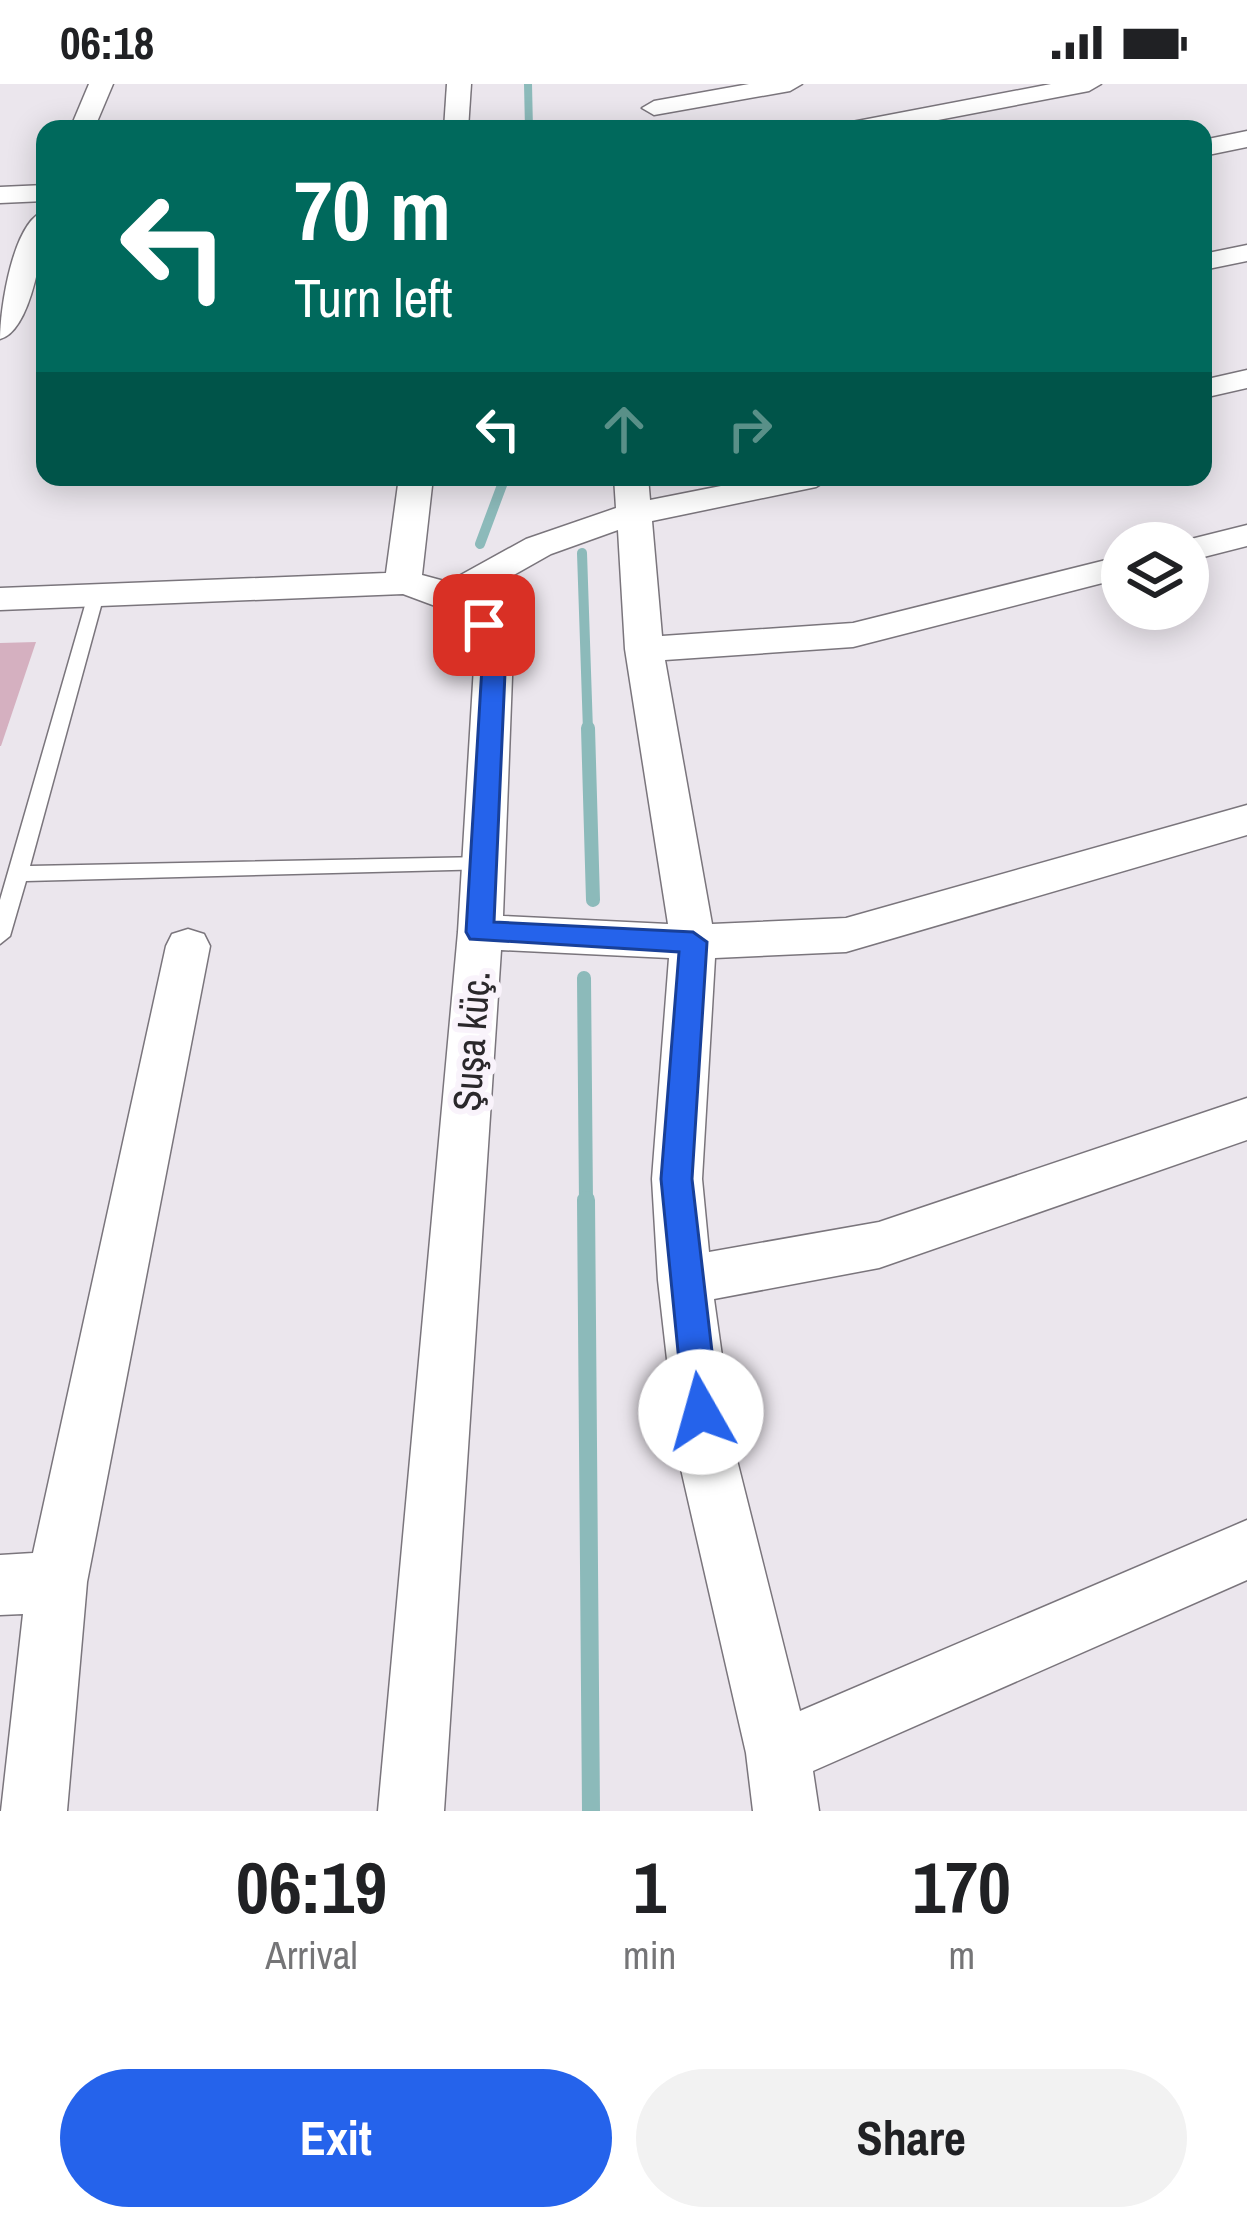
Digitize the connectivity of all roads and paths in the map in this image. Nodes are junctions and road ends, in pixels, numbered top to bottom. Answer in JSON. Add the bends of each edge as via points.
{"nodes":[{"id":1,"x":101,"y":84,"type":"edge"},
{"id":2,"x":459,"y":84,"type":"edge"},
{"id":3,"x":790,"y":84,"type":"edge"},
{"id":4,"x":1089,"y":84,"type":"edge"},
{"id":5,"x":654,"y":107,"type":"edge"},
{"id":6,"x":86,"y":120,"type":"edge"},
{"id":7,"x":457,"y":120,"type":"edge"},
{"id":8,"x":899,"y":120,"type":"edge"},
{"id":9,"x":1247,"y":139,"type":"edge"},
{"id":10,"x":1212,"y":146,"type":"edge"},
{"id":11,"x":36,"y":194,"type":"edge"},
{"id":12,"x":0,"y":195,"type":"edge"},
{"id":13,"x":36,"y":241,"type":"edge"},
{"id":14,"x":1247,"y":253,"type":"edge"},
{"id":15,"x":1212,"y":260,"type":"edge"},
{"id":16,"x":0,"y":330,"type":"edge"},
{"id":17,"x":1247,"y":380,"type":"edge"},
{"id":18,"x":1212,"y":387,"type":"edge"},
{"id":19,"x":415,"y":486,"type":"edge"},
{"id":20,"x":729,"y":486,"type":"edge"},
{"id":21,"x":632,"y":496,"type":"edge"},
{"id":22,"x":1247,"y":535,"type":"edge"},
{"id":23,"x":1209,"y":545,"type":"edge"},
{"id":24,"x":1101,"y":572,"type":"edge"},
{"id":25,"x":403,"y":583,"type":"junction"},
{"id":26,"x":453,"y":595,"type":"junction"},
{"id":27,"x":96,"y":596,"type":"junction"},
{"id":28,"x":0,"y":599,"type":"edge"},
{"id":29,"x":644,"y":649,"type":"junction"},
{"id":30,"x":1247,"y":820,"type":"edge"},
{"id":31,"x":484,"y":864,"type":"junction"},
{"id":32,"x":20,"y":874,"type":"junction"},
{"id":33,"x":480,"y":932,"type":"junction"},
{"id":34,"x":0,"y":936,"type":"edge"},
{"id":35,"x":693,"y":942,"type":"junction"},
{"id":36,"x":188,"y":946,"type":"dead end"},
{"id":37,"x":1247,"y":1119,"type":"edge"},
{"id":38,"x":685,"y":1280,"type":"junction"},
{"id":39,"x":1247,"y":1550,"type":"edge"},
{"id":40,"x":29,"y":1583,"type":"edge"},
{"id":41,"x":782,"y":1782,"type":"edge"},
{"id":42,"x":34,"y":1811,"type":"edge"},
{"id":43,"x":411,"y":1811,"type":"edge"}],
"edges":[{"from":1,"to":6,"type":"street"},
{"from":2,"to":7,"type":"street"},
{"from":3,"to":5,"type":"street"},
{"from":4,"to":8,"type":"street"},
{"from":9,"to":10,"type":"street"},
{"from":11,"to":12,"type":"street"},
{"from":13,"to":16,"type":"street"},
{"from":14,"to":15,"type":"street"},
{"from":17,"to":18,"type":"street"},
{"from":19,"to":25,"type":"street"},
{"from":20,"to":21,"type":"street"},
{"from":21,"to":26,"type":"street","via":[[500,561]]},
{"from":21,"to":29,"type":"street"},
{"from":22,"to":23,"type":"street"},
{"from":24,"to":29,"type":"street","via":[[853,634]]},
{"from":25,"to":26,"type":"street"},
{"from":25,"to":27,"type":"street"},
{"from":26,"to":31,"type":"street","name":"Şuşa küç.","via":[[474,611],[494,650]]},
{"from":27,"to":28,"type":"street"},
{"from":27,"to":32,"type":"lane"},
{"from":29,"to":35,"type":"street"},
{"from":30,"to":35,"type":"street","via":[[846,934]]},
{"from":31,"to":32,"type":"lane"},
{"from":31,"to":33,"type":"street","name":"Şuşa küç."},
{"from":32,"to":34,"type":"lane"},
{"from":33,"to":35,"type":"street"},
{"from":33,"to":43,"type":"street","name":"Şuşa küç."},
{"from":35,"to":38,"type":"street","via":[[677,1179]]},
{"from":36,"to":40,"type":"street"},
{"from":37,"to":38,"type":"street","via":[[879,1245]]},
{"from":38,"to":41,"type":"street","via":[[707,1456]]},
{"from":39,"to":41,"type":"street"},
{"from":40,"to":42,"type":"street"}]}
